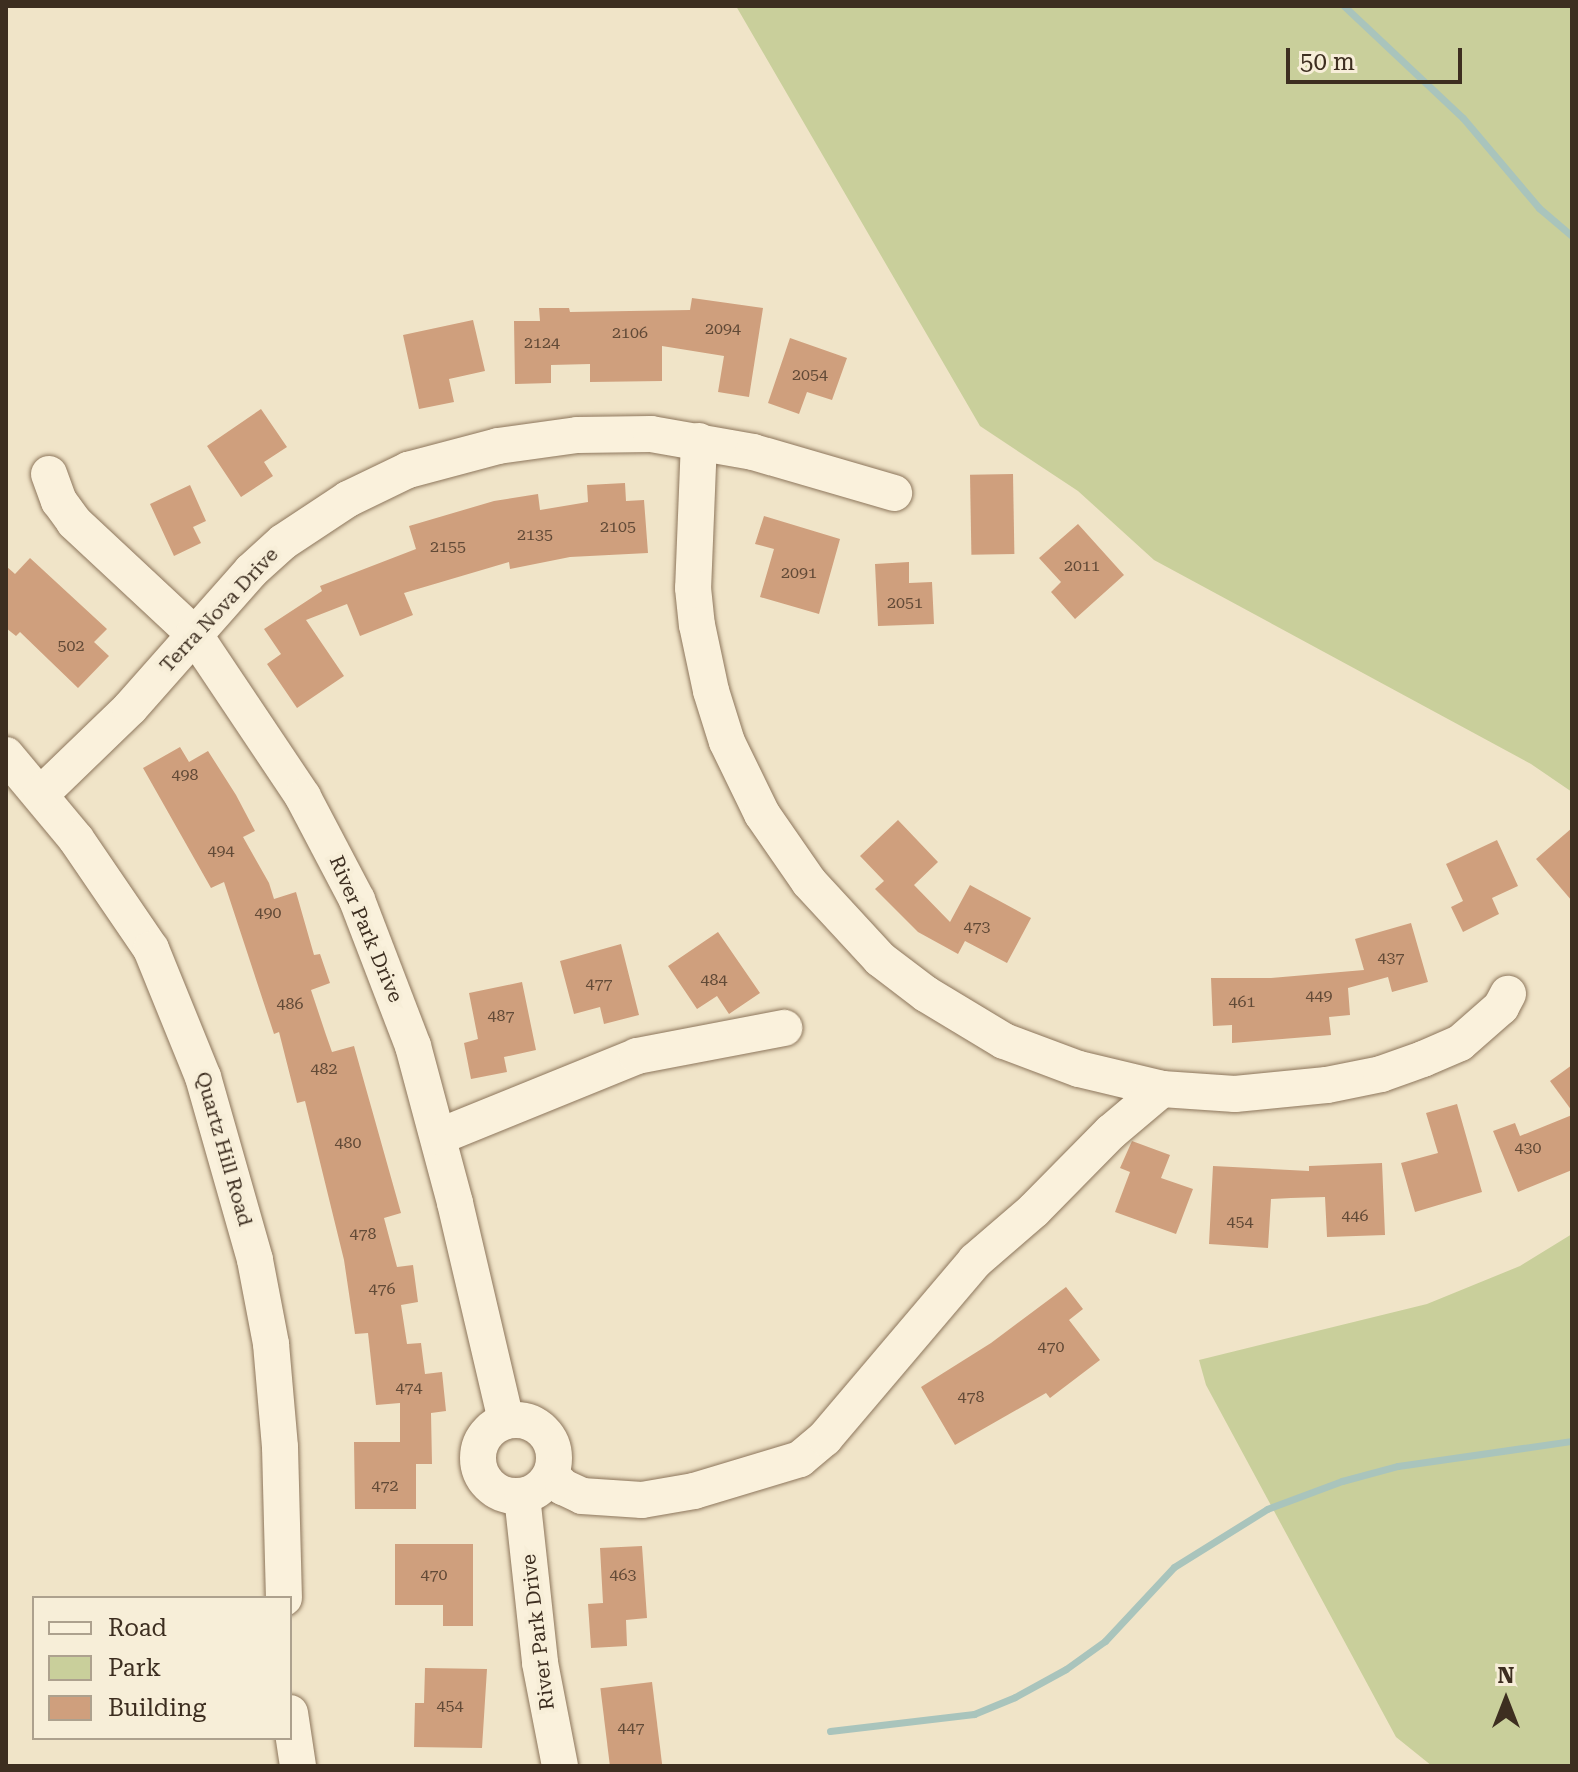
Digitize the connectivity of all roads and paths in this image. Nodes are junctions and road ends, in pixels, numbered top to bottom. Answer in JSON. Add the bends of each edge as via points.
{"nodes":[{"id":1,"x":699,"y":441,"type":"junction"},
{"id":2,"x":49,"y":474,"type":"dead end"},
{"id":3,"x":894,"y":493,"type":"dead end"},
{"id":4,"x":194,"y":634,"type":"junction"},
{"id":5,"x":6,"y":755,"type":"edge"},
{"id":6,"x":41,"y":794,"type":"junction"},
{"id":7,"x":1508,"y":994,"type":"dead end"},
{"id":8,"x":784,"y":1028,"type":"dead end"},
{"id":9,"x":1162,"y":1089,"type":"junction"},
{"id":10,"x":438,"y":1137,"type":"junction"},
{"id":11,"x":506,"y":1421,"type":"junction"},
{"id":12,"x":552,"y":1476,"type":"junction"},
{"id":13,"x":522,"y":1496,"type":"junction"},
{"id":14,"x":284,"y":1596,"type":"edge"},
{"id":15,"x":292,"y":1726,"type":"edge"},
{"id":16,"x":298,"y":1766,"type":"edge"},
{"id":17,"x":560,"y":1766,"type":"edge"}],
"edges":[{"from":1,"to":3,"type":"street","name":"Terra Nova Drive"},
{"from":1,"to":4,"type":"street","name":"Terra Nova Drive","via":[[651,434],[577,435],[498,446],[408,470],[348,499],[283,542]]},
{"from":1,"to":9,"type":"street","via":[[693,588],[700,647],[727,742],[776,837],[842,921],[926,994],[1004,1041],[1079,1069]]},
{"from":2,"to":4,"type":"street","name":"River Park Drive","via":[[74,522]]},
{"from":4,"to":6,"type":"street","name":"Terra Nova Drive","via":[[130,708]]},
{"from":4,"to":10,"type":"street","name":"River Park Drive","via":[[303,797],[357,900],[413,1046]]},
{"from":5,"to":6,"type":"street","name":"Quartz Hill Road"},
{"from":6,"to":14,"type":"street","name":"Quartz Hill Road","via":[[151,949],[189,1035],[219,1126],[271,1344]]},
{"from":7,"to":9,"type":"street","via":[[1501,1007],[1460,1043],[1381,1074],[1272,1093]]},
{"from":8,"to":10,"type":"street","via":[[637,1056]]},
{"from":9,"to":12,"type":"street","via":[[975,1261],[825,1438],[800,1459],[694,1491],[642,1500],[582,1496]]},
{"from":10,"to":11,"type":"street","name":"River Park Drive"},
{"from":11,"to":12,"type":"street","via":[[528,1422],[548,1437]]},
{"from":11,"to":13,"type":"street","via":[[483,1438],[477,1462],[488,1485]]},
{"from":12,"to":13,"type":"street"},
{"from":13,"to":17,"type":"street","name":"River Park Drive","via":[[540,1663]]},
{"from":15,"to":16,"type":"street"}]}
